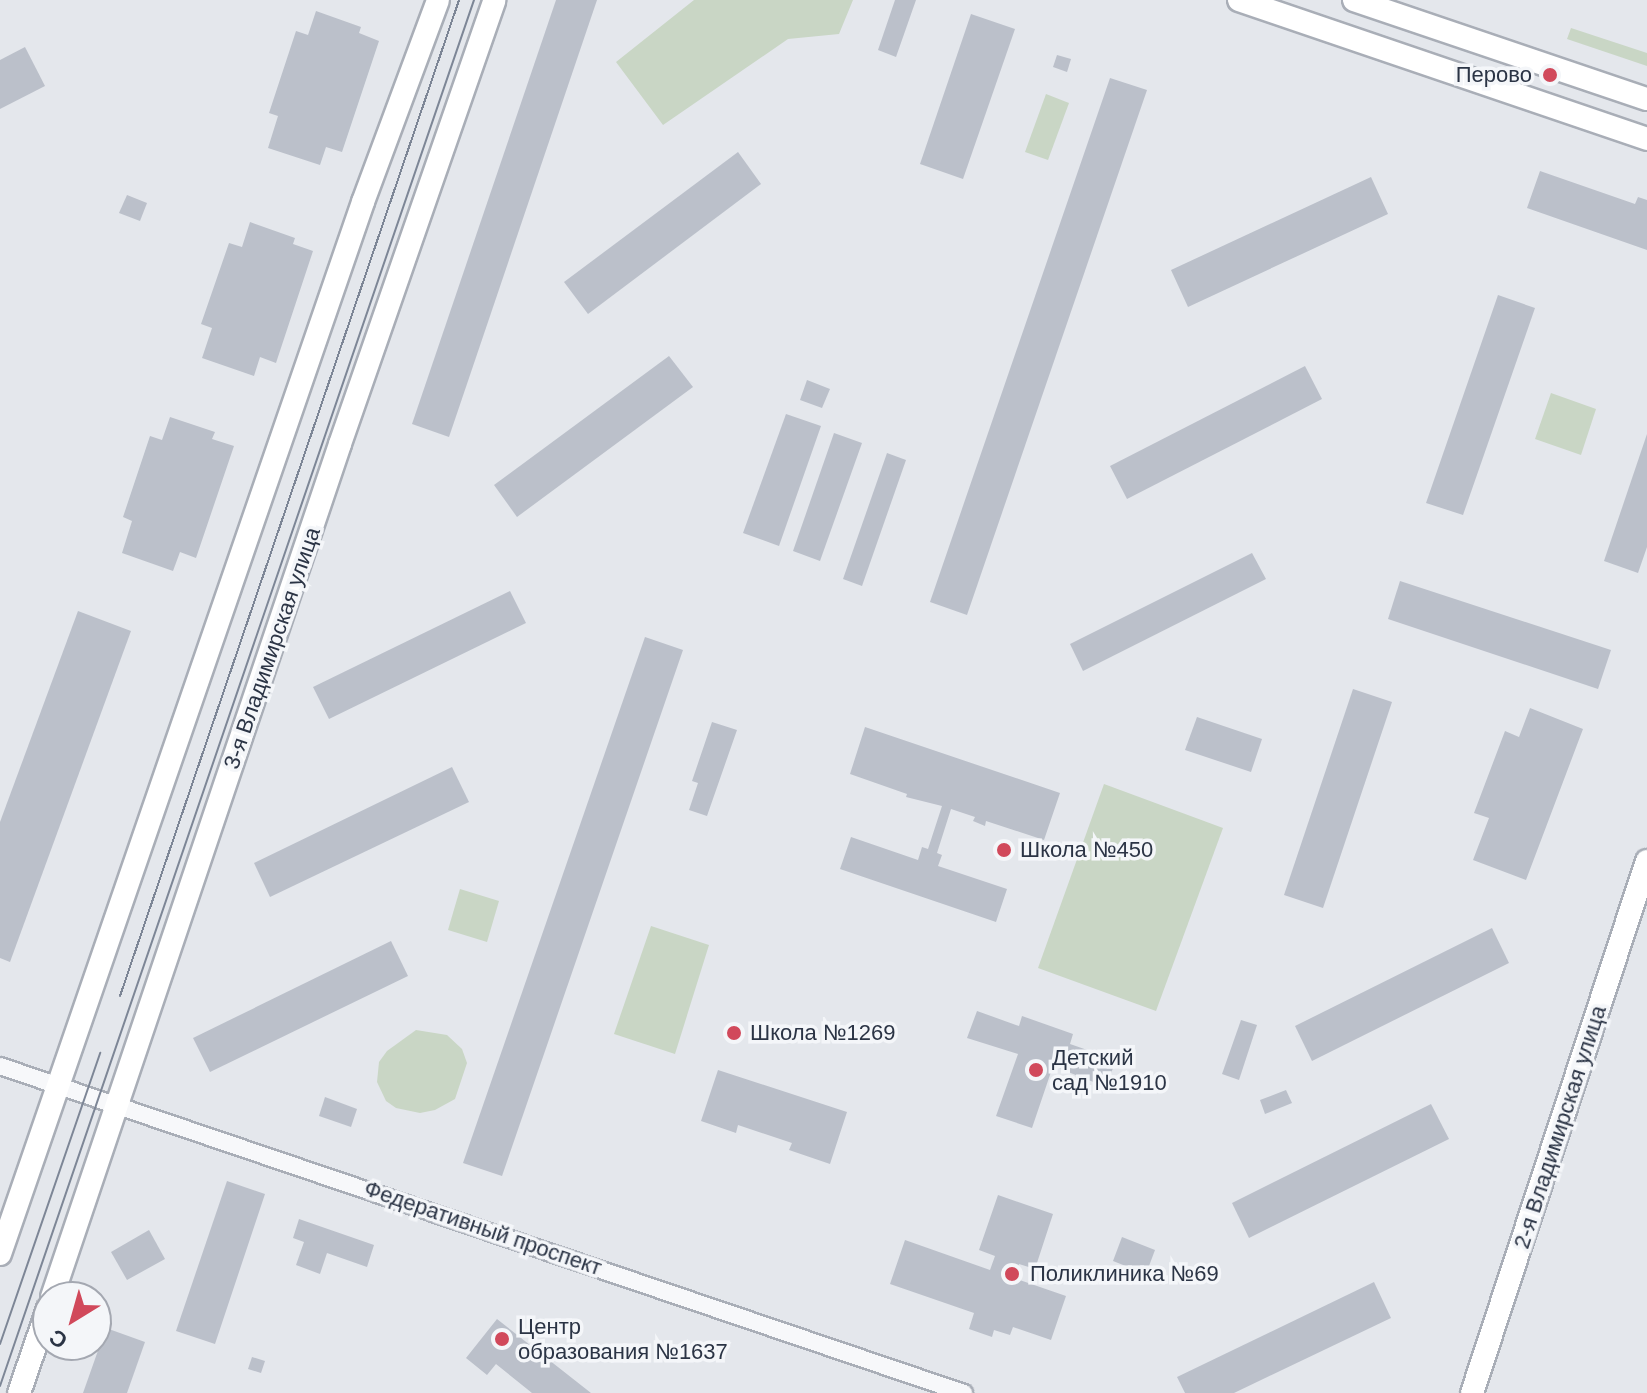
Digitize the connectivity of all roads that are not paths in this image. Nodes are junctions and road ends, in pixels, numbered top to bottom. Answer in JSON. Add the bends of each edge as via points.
{"nodes":[{"id":1,"x":438,"y":0,"type":"edge"},
{"id":2,"x":495,"y":0,"type":"edge"},
{"id":3,"x":1239,"y":0,"type":"edge"},
{"id":4,"x":1354,"y":0,"type":"edge"},
{"id":5,"x":1647,"y":99,"type":"edge"},
{"id":6,"x":1647,"y":139,"type":"edge"},
{"id":7,"x":1647,"y":861,"type":"edge"},
{"id":8,"x":0,"y":1066,"type":"edge"},
{"id":9,"x":58,"y":1085,"type":"junction"},
{"id":10,"x":118,"y":1105,"type":"junction"},
{"id":11,"x":0,"y":1254,"type":"edge"},
{"id":12,"x":58,"y":1281,"type":"edge"},
{"id":13,"x":32,"y":1355,"type":"edge"},
{"id":14,"x":19,"y":1393,"type":"edge"},
{"id":15,"x":964,"y":1393,"type":"edge"},
{"id":16,"x":1472,"y":1393,"type":"edge"}],
"edges":[{"from":1,"to":9,"type":"street","via":[[363,202]]},
{"from":2,"to":10,"type":"street","name":"3-я Владимирская улица"},
{"from":3,"to":6,"type":"street"},
{"from":4,"to":5,"type":"street"},
{"from":7,"to":16,"type":"street","name":"2-я Владимирская улица"},
{"from":8,"to":9,"type":"street","name":"Федеративный проспект"},
{"from":9,"to":10,"type":"street","name":"Федеративный проспект"},
{"from":9,"to":11,"type":"street"},
{"from":10,"to":12,"type":"street","name":"3-я Владимирская улица"},
{"from":10,"to":15,"type":"street","name":"Федеративный проспект"},
{"from":13,"to":14,"type":"street"}]}
